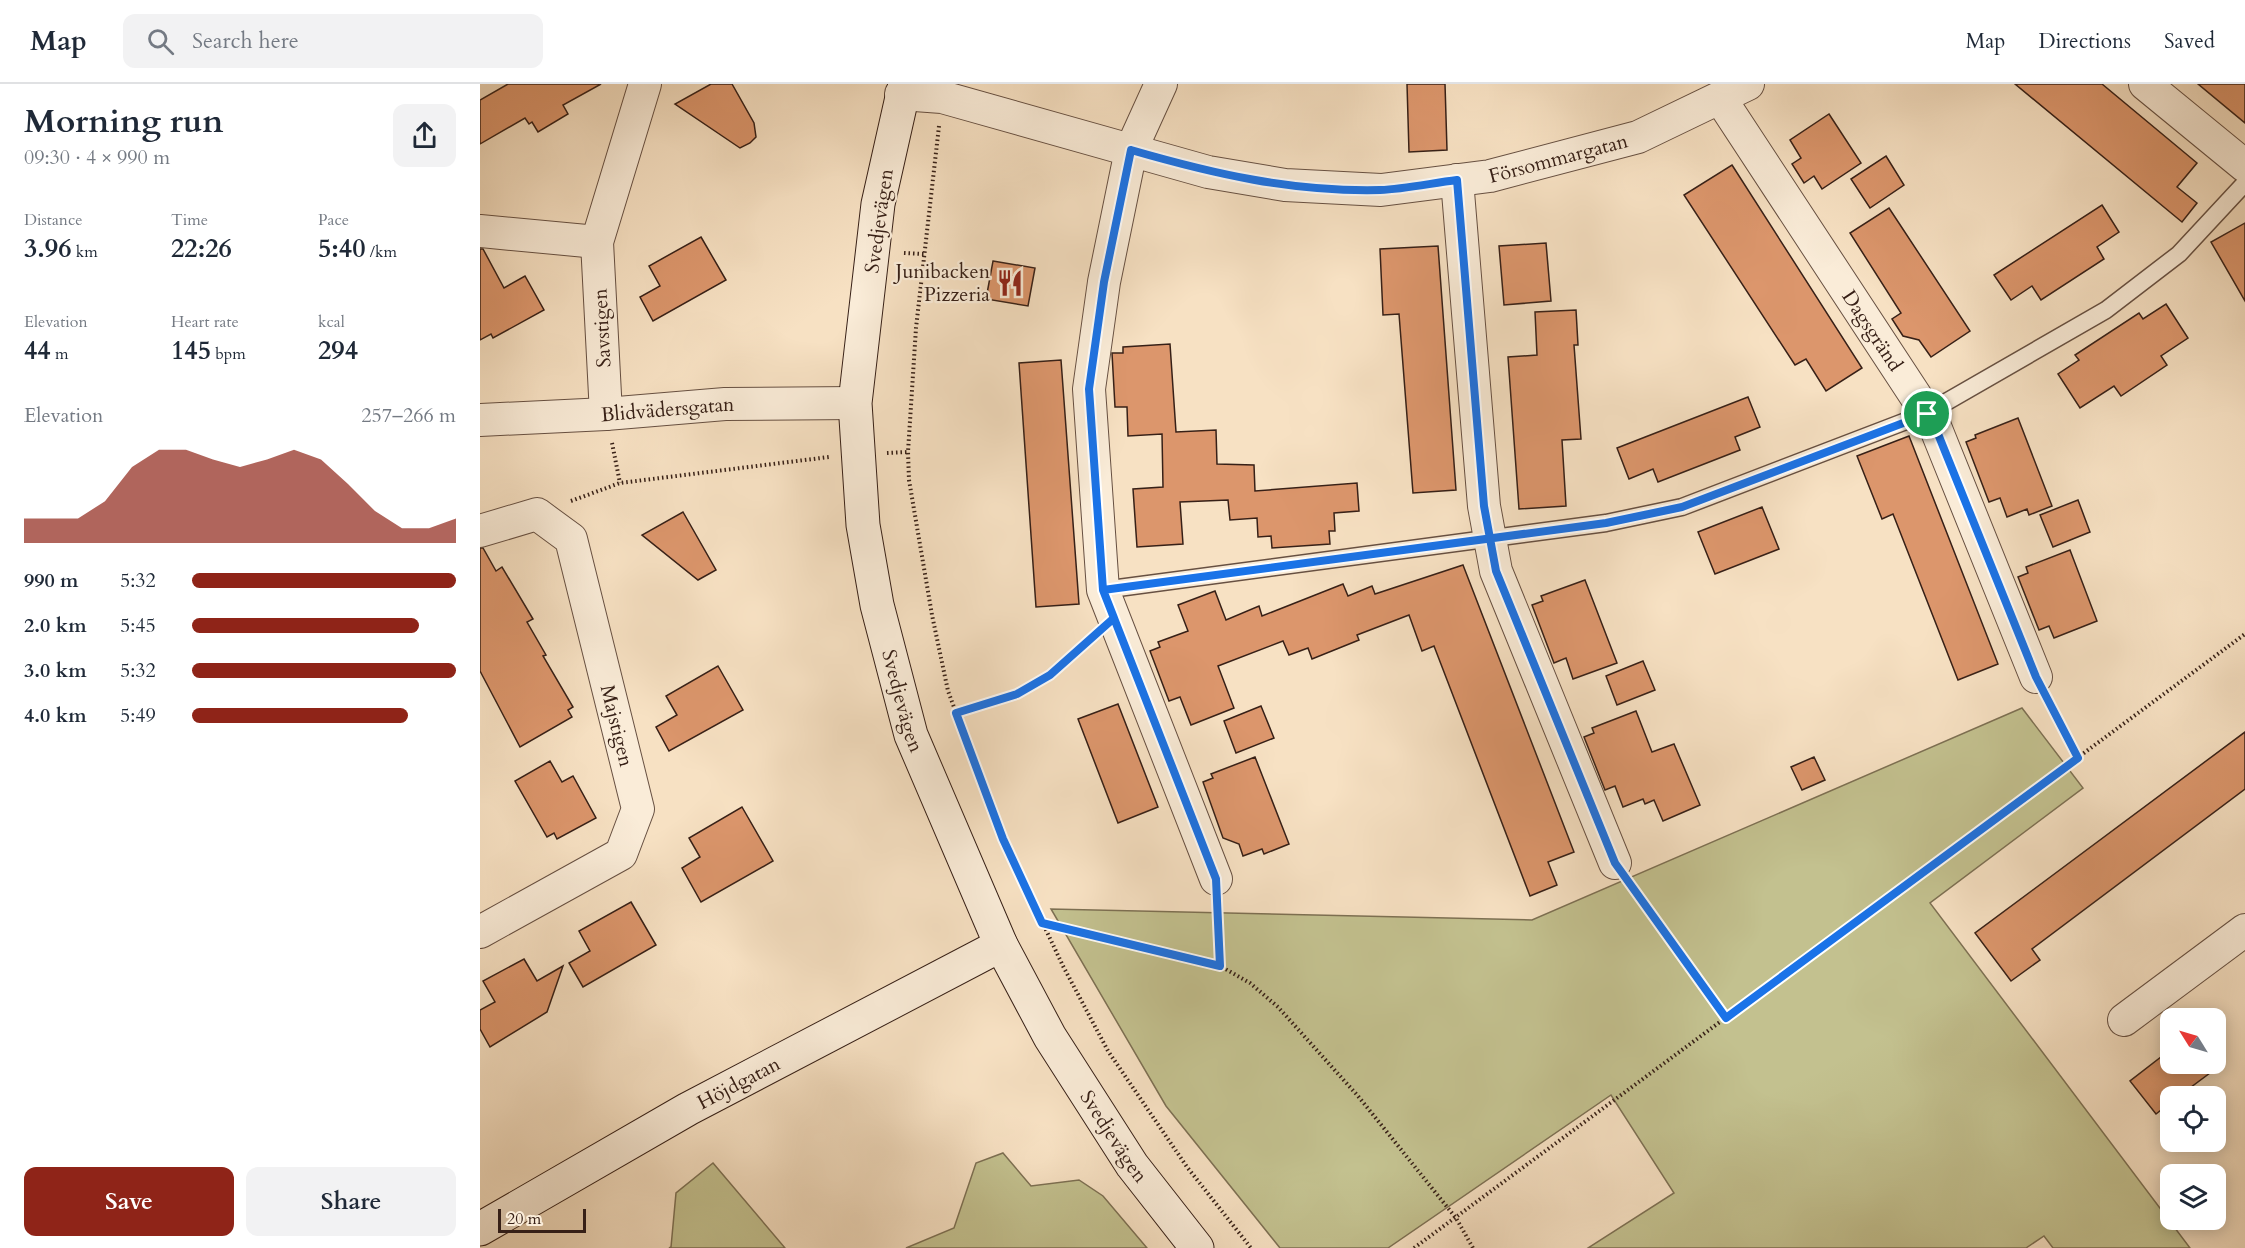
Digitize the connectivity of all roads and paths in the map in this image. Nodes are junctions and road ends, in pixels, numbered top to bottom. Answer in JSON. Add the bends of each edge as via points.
{"nodes":[{"id":1,"x":645,"y":84,"type":"edge"},
{"id":2,"x":1161,"y":84,"type":"edge"},
{"id":3,"x":1748,"y":84,"type":"edge"},
{"id":4,"x":2145,"y":84,"type":"edge"},
{"id":5,"x":903,"y":89,"type":"edge"},
{"id":6,"x":942,"y":97,"type":"junction"},
{"id":7,"x":1720,"y":98,"type":"junction"},
{"id":8,"x":1131,"y":150,"type":"junction"},
{"id":9,"x":2245,"y":166,"type":"edge"},
{"id":10,"x":1457,"y":180,"type":"junction"},
{"id":11,"x":2245,"y":183,"type":"edge"},
{"id":12,"x":480,"y":231,"type":"edge"},
{"id":13,"x":597,"y":242,"type":"junction"},
{"id":14,"x":896,"y":253,"type":"dead end"},
{"id":15,"x":924,"y":254,"type":"junction"},
{"id":16,"x":855,"y":403,"type":"junction"},
{"id":17,"x":606,"y":414,"type":"junction"},
{"id":18,"x":1927,"y":414,"type":"junction"},
{"id":19,"x":480,"y":420,"type":"edge"},
{"id":20,"x":908,"y":452,"type":"junction"},
{"id":21,"x":859,"y":453,"type":"junction"},
{"id":22,"x":620,"y":483,"type":"junction"},
{"id":23,"x":537,"y":514,"type":"junction"},
{"id":24,"x":480,"y":531,"type":"edge"},
{"id":25,"x":1490,"y":538,"type":"junction"},
{"id":26,"x":1108,"y":604,"type":"junction"},
{"id":27,"x":2245,"y":634,"type":"edge"},
{"id":28,"x":2036,"y":677,"type":"joint"},
{"id":29,"x":956,"y":713,"type":"junction"},
{"id":30,"x":2078,"y":758,"type":"junction"},
{"id":31,"x":1615,"y":863,"type":"joint"},
{"id":32,"x":1216,"y":879,"type":"joint"},
{"id":33,"x":1042,"y":923,"type":"junction"},
{"id":34,"x":2245,"y":930,"type":"edge"},
{"id":35,"x":480,"y":932,"type":"edge"},
{"id":36,"x":1001,"y":945,"type":"junction"},
{"id":37,"x":1220,"y":966,"type":"junction"},
{"id":38,"x":1726,"y":1018,"type":"junction"},
{"id":39,"x":2124,"y":1020,"type":"dead end"},
{"id":40,"x":1456,"y":1218,"type":"junction"},
{"id":41,"x":480,"y":1229,"type":"edge"},
{"id":42,"x":1197,"y":1248,"type":"edge"},
{"id":43,"x":1251,"y":1248,"type":"edge"},
{"id":44,"x":1414,"y":1248,"type":"edge"},
{"id":45,"x":1473,"y":1248,"type":"edge"}],
"edges":[{"from":1,"to":13,"type":"street","name":"Savstigen"},
{"from":2,"to":8,"type":"street"},
{"from":3,"to":7,"type":"street","name":"Försommargatan"},
{"from":4,"to":9,"type":"street"},
{"from":5,"to":6,"type":"street","name":"Försommargatan"},
{"from":5,"to":16,"type":"street","name":"Svedjevägen","via":[[878,204]]},
{"from":6,"to":8,"type":"street","name":"Försommargatan"},
{"from":6,"to":15,"type":"path"},
{"from":7,"to":10,"type":"street","name":"Försommargatan","via":[[1638,137],[1490,176]]},
{"from":7,"to":18,"type":"street","name":"Dagsgränd"},
{"from":8,"to":10,"type":"street","name":"Försommargatan","via":[[1208,172],[1285,185],[1381,190]]},
{"from":8,"to":26,"type":"street","via":[[1104,282],[1089,389]]},
{"from":10,"to":25,"type":"street"},
{"from":11,"to":18,"type":"lane","via":[[2179,254],[2106,310]]},
{"from":12,"to":13,"type":"street"},
{"from":13,"to":17,"type":"street","name":"Savstigen"},
{"from":14,"to":15,"type":"path"},
{"from":15,"to":20,"type":"path"},
{"from":16,"to":17,"type":"street","name":"Blidvädersgatan","via":[[725,404]]},
{"from":16,"to":21,"type":"street","name":"Svedjevägen"},
{"from":17,"to":19,"type":"street","name":"Blidvädersgatan"},
{"from":17,"to":22,"type":"path"},
{"from":18,"to":25,"type":"lane","via":[[1682,507],[1606,523]]},
{"from":18,"to":28,"type":"street","name":"Dagsgränd"},
{"from":20,"to":21,"type":"path"},
{"from":20,"to":29,"type":"path","via":[[909,480],[932,615]]},
{"from":21,"to":22,"type":"path"},
{"from":21,"to":36,"type":"street","name":"Svedjevägen","via":[[863,525],[877,605],[910,735]]},
{"from":22,"to":23,"type":"path"},
{"from":23,"to":24,"type":"street"},
{"from":23,"to":35,"type":"street","name":"Majstigen","via":[[571,539],[638,808],[621,855]]},
{"from":25,"to":26,"type":"lane"},
{"from":25,"to":31,"type":"street","via":[[1496,571]]},
{"from":26,"to":29,"type":"path","via":[[1050,675],[1017,694]]},
{"from":26,"to":32,"type":"street"},
{"from":27,"to":30,"type":"path"},
{"from":28,"to":30,"type":"path"},
{"from":29,"to":33,"type":"path","via":[[1003,839]]},
{"from":30,"to":38,"type":"path"},
{"from":31,"to":38,"type":"path"},
{"from":32,"to":37,"type":"path"},
{"from":33,"to":37,"type":"path"},
{"from":33,"to":43,"type":"path","via":[[1108,1051],[1187,1167]]},
{"from":34,"to":39,"type":"street"},
{"from":36,"to":41,"type":"street","name":"Höjdgatan","via":[[688,1109]]},
{"from":36,"to":42,"type":"street","name":"Svedjevägen","via":[[1050,1037],[1132,1165]]},
{"from":37,"to":40,"type":"path","via":[[1250,983],[1278,1007],[1358,1096]]},
{"from":38,"to":40,"type":"path"},
{"from":40,"to":44,"type":"path"},
{"from":40,"to":45,"type":"path"}]}
